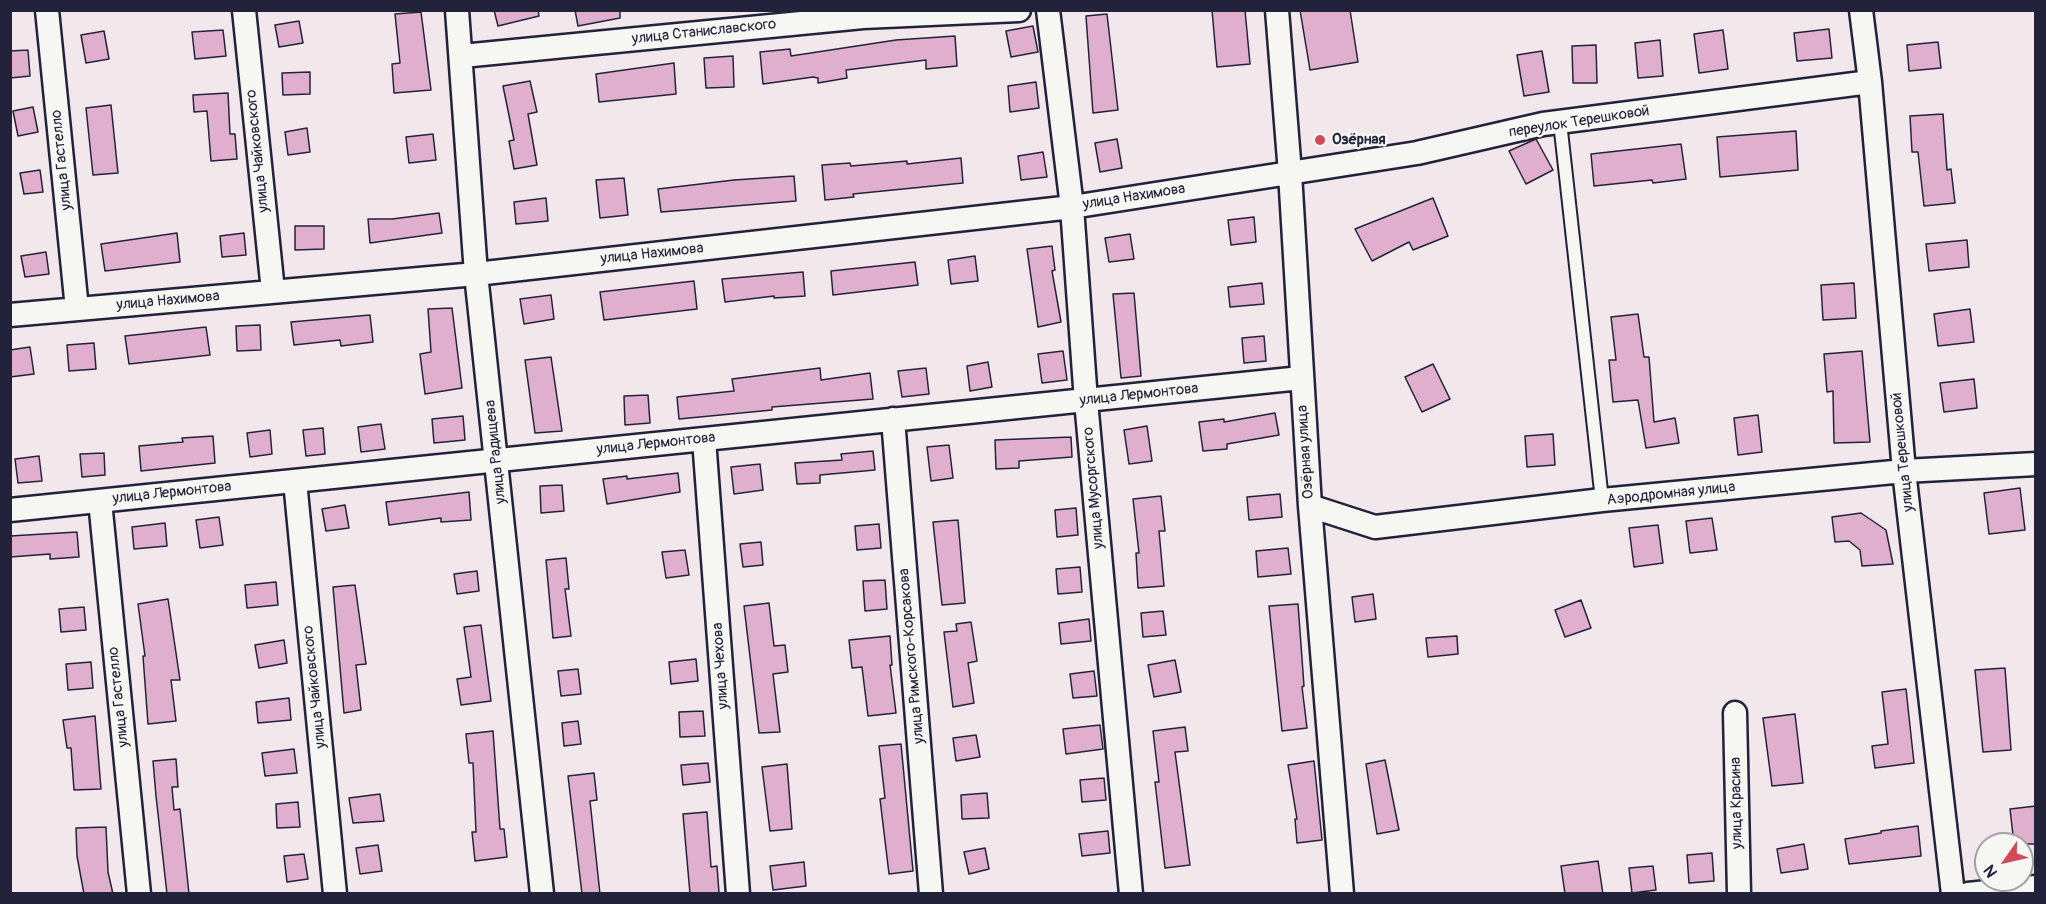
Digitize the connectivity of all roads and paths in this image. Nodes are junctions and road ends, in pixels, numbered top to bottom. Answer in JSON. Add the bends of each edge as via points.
{"nodes":[{"id":1,"x":47,"y":10,"type":"edge"},
{"id":2,"x":244,"y":10,"type":"edge"},
{"id":3,"x":456,"y":10,"type":"edge"},
{"id":4,"x":1019,"y":10,"type":"edge"},
{"id":5,"x":1048,"y":10,"type":"edge"},
{"id":6,"x":1277,"y":10,"type":"edge"},
{"id":7,"x":1861,"y":10,"type":"edge"},
{"id":8,"x":462,"y":56,"type":"junction"},
{"id":9,"x":1870,"y":82,"type":"junction"},
{"id":10,"x":1560,"y":122,"type":"junction"},
{"id":11,"x":1290,"y":173,"type":"junction"},
{"id":12,"x":1072,"y":207,"type":"junction"},
{"id":13,"x":476,"y":274,"type":"junction"},
{"id":14,"x":273,"y":291,"type":"junction"},
{"id":15,"x":76,"y":309,"type":"junction"},
{"id":16,"x":10,"y":315,"type":"edge"},
{"id":17,"x":1301,"y":378,"type":"junction"},
{"id":18,"x":1086,"y":401,"type":"junction"},
{"id":19,"x":893,"y":419,"type":"junction"},
{"id":20,"x":704,"y":439,"type":"junction"},
{"id":21,"x":497,"y":460,"type":"junction"},
{"id":22,"x":2036,"y":464,"type":"edge"},
{"id":23,"x":1904,"y":471,"type":"junction"},
{"id":24,"x":295,"y":481,"type":"junction"},
{"id":25,"x":1602,"y":500,"type":"junction"},
{"id":26,"x":100,"y":501,"type":"junction"},
{"id":27,"x":1310,"y":506,"type":"junction"},
{"id":28,"x":10,"y":510,"type":"edge"},
{"id":29,"x":1735,"y":713,"type":"dead end"},
{"id":30,"x":2036,"y":887,"type":"edge"},
{"id":31,"x":139,"y":894,"type":"edge"},
{"id":32,"x":336,"y":894,"type":"edge"},
{"id":33,"x":542,"y":894,"type":"edge"},
{"id":34,"x":738,"y":894,"type":"edge"},
{"id":35,"x":931,"y":894,"type":"edge"},
{"id":36,"x":1131,"y":894,"type":"edge"},
{"id":37,"x":1342,"y":894,"type":"edge"},
{"id":38,"x":1739,"y":894,"type":"edge"},
{"id":39,"x":1953,"y":894,"type":"edge"},
{"id":40,"x":1968,"y":894,"type":"edge"}],
"edges":[{"from":1,"to":15,"type":"street","name":"улица Гастелло"},
{"from":2,"to":14,"type":"street","name":"улица Чайковского"},
{"from":3,"to":8,"type":"street","name":"улица Радищева"},
{"from":4,"to":8,"type":"street","name":"улица Станиславского","via":[[862,17]]},
{"from":5,"to":12,"type":"street","name":"улица Мусоргского"},
{"from":6,"to":11,"type":"street","name":"Озёрная улица"},
{"from":7,"to":9,"type":"street","name":"улица Терешковой"},
{"from":8,"to":13,"type":"street","name":"улица Радищева"},
{"from":9,"to":10,"type":"street","name":"переулок Терешковой"},
{"from":9,"to":23,"type":"street","name":"улица Терешковой"},
{"from":10,"to":11,"type":"street","name":"переулок Терешковой","via":[[1417,153]]},
{"from":10,"to":25,"type":"lane"},
{"from":11,"to":12,"type":"street","name":"улица Нахимова"},
{"from":11,"to":17,"type":"street","name":"Озёрная улица"},
{"from":12,"to":13,"type":"street","name":"улица Нахимова"},
{"from":12,"to":18,"type":"street","name":"улица Мусоргского"},
{"from":13,"to":14,"type":"street","name":"улица Нахимова"},
{"from":13,"to":21,"type":"street","name":"улица Радищева"},
{"from":14,"to":15,"type":"street","name":"улица Нахимова"},
{"from":15,"to":16,"type":"street","name":"улица Нахимова"},
{"from":17,"to":18,"type":"street","name":"улица Лермонтова"},
{"from":17,"to":27,"type":"street","name":"Озёрная улица"},
{"from":18,"to":19,"type":"street","name":"улица Лермонтова"},
{"from":18,"to":36,"type":"street","name":"улица Мусоргского"},
{"from":19,"to":20,"type":"street","name":"улица Лермонтова"},
{"from":19,"to":35,"type":"street","name":"улица Римского-Корсакова"},
{"from":20,"to":21,"type":"street","name":"улица Лермонтова"},
{"from":20,"to":34,"type":"street","name":"улица Чехова"},
{"from":21,"to":24,"type":"street","name":"улица Лермонтова"},
{"from":21,"to":33,"type":"street","name":"улица Радищева"},
{"from":22,"to":23,"type":"street","name":"Аэродромная улица"},
{"from":23,"to":25,"type":"street","name":"Аэродромная улица"},
{"from":23,"to":39,"type":"street","name":"улица Терешковой"},
{"from":24,"to":26,"type":"street","name":"улица Лермонтова"},
{"from":24,"to":32,"type":"street","name":"улица Чайковского"},
{"from":25,"to":27,"type":"street","name":"Аэродромная улица","via":[[1375,527]]},
{"from":26,"to":28,"type":"street","name":"улица Лермонтова"},
{"from":26,"to":31,"type":"street","name":"улица Гастелло"},
{"from":27,"to":37,"type":"street","name":"Озёрная улица"},
{"from":29,"to":38,"type":"street","name":"улица Красина"},
{"from":30,"to":40,"type":"street"}]}
